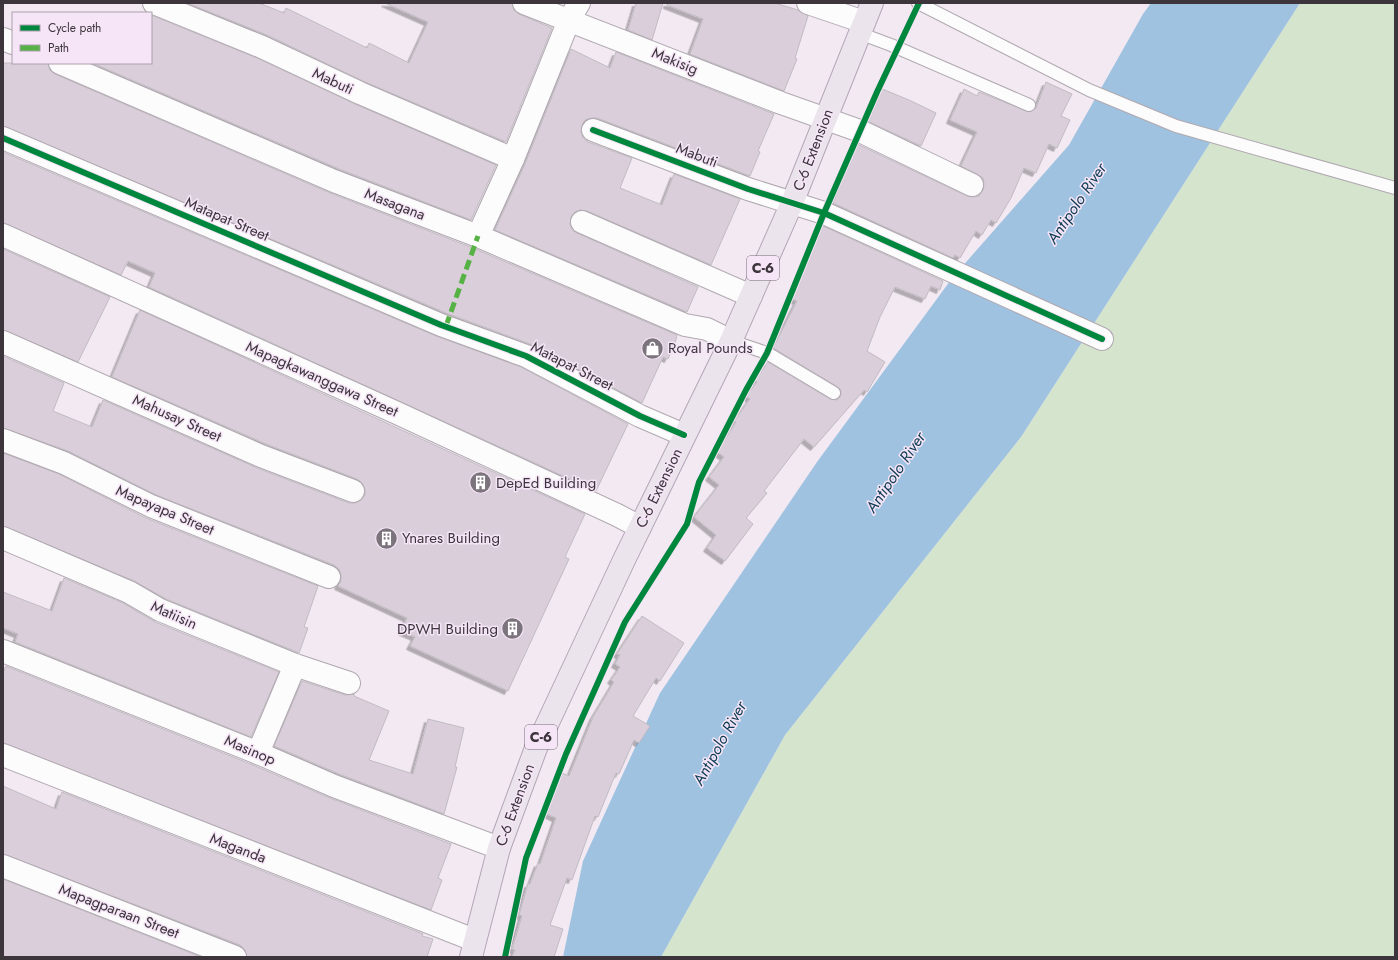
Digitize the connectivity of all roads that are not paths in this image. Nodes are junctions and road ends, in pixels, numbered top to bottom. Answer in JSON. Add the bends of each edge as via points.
{"nodes":[{"id":1,"x":154,"y":3,"type":"edge"},
{"id":2,"x":524,"y":3,"type":"edge"},
{"id":3,"x":808,"y":3,"type":"edge"},
{"id":4,"x":918,"y":3,"type":"edge"},
{"id":5,"x":574,"y":11,"type":"edge"},
{"id":6,"x":865,"y":19,"type":"edge"},
{"id":7,"x":62,"y":64,"type":"edge"},
{"id":8,"x":1029,"y":105,"type":"dead end"},
{"id":9,"x":825,"y":119,"type":"junction"},
{"id":10,"x":593,"y":130,"type":"dead end"},
{"id":11,"x":3,"y":138,"type":"edge"},
{"id":12,"x":513,"y":159,"type":"junction"},
{"id":13,"x":972,"y":185,"type":"dead end"},
{"id":14,"x":1395,"y":188,"type":"edge"},
{"id":15,"x":792,"y":203,"type":"junction"},
{"id":16,"x":582,"y":222,"type":"dead end"},
{"id":17,"x":3,"y":235,"type":"edge"},
{"id":18,"x":478,"y":236,"type":"junction"},
{"id":19,"x":751,"y":296,"type":"junction"},
{"id":20,"x":1102,"y":339,"type":"dead end"},
{"id":21,"x":731,"y":341,"type":"junction"},
{"id":22,"x":3,"y":342,"type":"edge"},
{"id":23,"x":834,"y":393,"type":"dead end"},
{"id":24,"x":684,"y":435,"type":"junction"},
{"id":25,"x":3,"y":440,"type":"edge"},
{"id":26,"x":353,"y":491,"type":"dead end"},
{"id":27,"x":640,"y":527,"type":"junction"},
{"id":28,"x":3,"y":538,"type":"edge"},
{"id":29,"x":329,"y":577,"type":"dead end"},
{"id":30,"x":3,"y":651,"type":"edge"},
{"id":31,"x":295,"y":665,"type":"junction"},
{"id":32,"x":349,"y":683,"type":"dead end"},
{"id":33,"x":258,"y":753,"type":"junction"},
{"id":34,"x":3,"y":755,"type":"edge"},
{"id":35,"x":498,"y":848,"type":"junction"},
{"id":36,"x":3,"y":866,"type":"edge"},
{"id":37,"x":472,"y":949,"type":"edge"},
{"id":38,"x":235,"y":957,"type":"edge"}],
"edges":[{"from":1,"to":12,"type":"street","name":"Mabuti","via":[[262,47],[360,94]]},
{"from":2,"to":5,"type":"street","name":"Makisig"},
{"from":3,"to":6,"type":"street"},
{"from":4,"to":14,"type":"lane","via":[[1089,90],[1176,126]]},
{"from":5,"to":9,"type":"street","name":"Makisig"},
{"from":5,"to":12,"type":"street"},
{"from":6,"to":8,"type":"lane","via":[[891,45]]},
{"from":6,"to":9,"type":"main road","name":"C-6 Extension","number":"C-6"},
{"from":7,"to":18,"type":"street","name":"Masagana","via":[[334,181]]},
{"from":9,"to":13,"type":"street","name":"Makisig","via":[[860,131]]},
{"from":9,"to":15,"type":"main road","name":"C-6 Extension","number":"C-6"},
{"from":10,"to":15,"type":"street","name":"Mabuti","via":[[748,189]]},
{"from":11,"to":24,"type":"street","name":"Matapat Street","via":[[443,326],[526,356],[640,416]]},
{"from":12,"to":18,"type":"street"},
{"from":15,"to":19,"type":"main road","name":"C-6 Extension","number":"C-6"},
{"from":15,"to":20,"type":"street","name":"Mabuti","via":[[824,213]]},
{"from":16,"to":19,"type":"street"},
{"from":17,"to":27,"type":"street","name":"Mapagkawanggawa Street","via":[[404,416]]},
{"from":18,"to":21,"type":"street","name":"Masagana","via":[[685,325],[707,330]]},
{"from":19,"to":21,"type":"main road","name":"C-6 Extension","number":"C-6"},
{"from":21,"to":23,"type":"lane","via":[[767,354]]},
{"from":21,"to":24,"type":"main road","name":"C-6 Extension","number":"C-6"},
{"from":22,"to":26,"type":"street","name":"Mahusay Street","via":[[261,456]]},
{"from":24,"to":27,"type":"main road","name":"C-6 Extension","number":"C-6"},
{"from":25,"to":29,"type":"street","name":"Mapayapa Street","via":[[64,463],[151,506]]},
{"from":27,"to":35,"type":"main road","name":"C-6 Extension","number":"C-6","via":[[536,748]]},
{"from":28,"to":31,"type":"street","name":"Matiisin","via":[[129,592],[160,610]]},
{"from":30,"to":33,"type":"street","name":"Masinop"},
{"from":31,"to":32,"type":"street","name":"Matiisin"},
{"from":31,"to":33,"type":"street"},
{"from":33,"to":35,"type":"street","name":"Masinop","via":[[334,786]]},
{"from":34,"to":37,"type":"street","name":"Maganda"},
{"from":35,"to":37,"type":"main road","name":"C-6 Extension","number":"C-6"},
{"from":36,"to":38,"type":"street","name":"Mapagparaan Street"}]}
